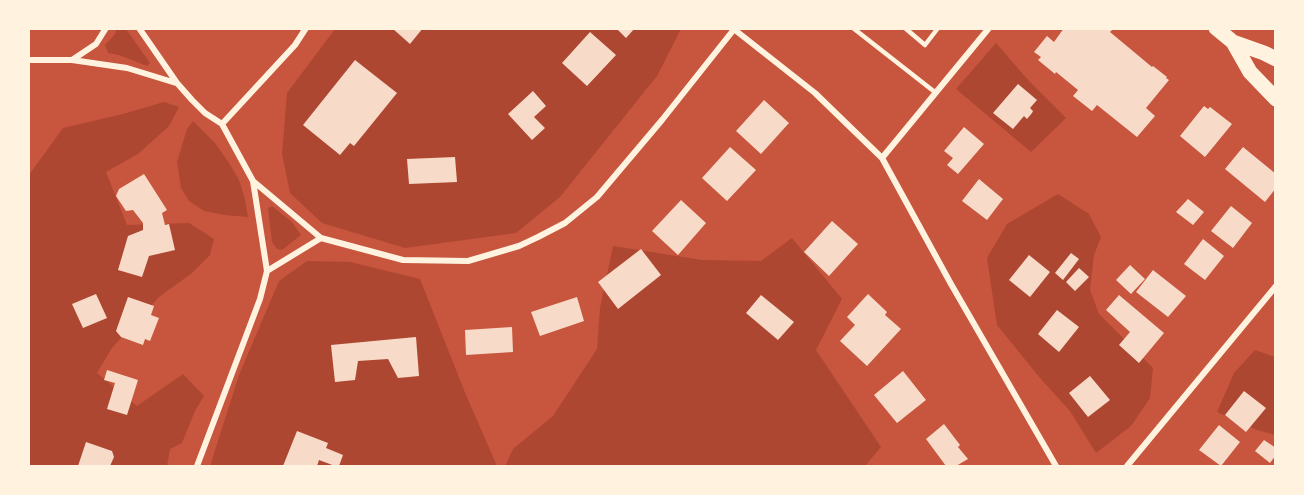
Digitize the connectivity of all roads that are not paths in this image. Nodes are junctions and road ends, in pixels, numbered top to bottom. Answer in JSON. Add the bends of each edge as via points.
{"nodes":[{"id":1,"x":106,"y":28,"type":"edge"},
{"id":2,"x":139,"y":28,"type":"edge"},
{"id":3,"x":306,"y":28,"type":"edge"},
{"id":4,"x":853,"y":28,"type":"edge"},
{"id":5,"x":904,"y":28,"type":"edge"},
{"id":6,"x":938,"y":28,"type":"edge"},
{"id":7,"x":989,"y":28,"type":"edge"},
{"id":8,"x":1216,"y":28,"type":"edge"},
{"id":9,"x":735,"y":29,"type":"edge"},
{"id":10,"x":1233,"y":42,"type":"junction"},
{"id":11,"x":28,"y":60,"type":"edge"},
{"id":12,"x":72,"y":60,"type":"junction"},
{"id":13,"x":1275,"y":60,"type":"edge"},
{"id":14,"x":177,"y":83,"type":"junction"},
{"id":15,"x":936,"y":93,"type":"junction"},
{"id":16,"x":1275,"y":99,"type":"edge"},
{"id":17,"x":222,"y":124,"type":"junction"},
{"id":18,"x":882,"y":158,"type":"junction"},
{"id":19,"x":253,"y":181,"type":"junction"},
{"id":20,"x":321,"y":238,"type":"junction"},
{"id":21,"x":267,"y":271,"type":"junction"},
{"id":22,"x":1275,"y":286,"type":"edge"},
{"id":23,"x":196,"y":466,"type":"edge"},
{"id":24,"x":1056,"y":466,"type":"edge"},
{"id":25,"x":1127,"y":466,"type":"edge"}],
"edges":[{"from":1,"to":12,"type":"street","via":[[96,44]]},
{"from":2,"to":14,"type":"street"},
{"from":3,"to":17,"type":"street"},
{"from":4,"to":15,"type":"lane"},
{"from":5,"to":6,"type":"lane","via":[[925,45]]},
{"from":7,"to":15,"type":"street"},
{"from":8,"to":10,"type":"main road"},
{"from":9,"to":18,"type":"street","via":[[815,93]]},
{"from":9,"to":20,"type":"street","via":[[597,196],[565,223],[538,237],[468,261],[403,260]]},
{"from":10,"to":13,"type":"main road"},
{"from":10,"to":16,"type":"main road","via":[[1250,72]]},
{"from":11,"to":12,"type":"street"},
{"from":12,"to":14,"type":"street","via":[[127,68]]},
{"from":14,"to":17,"type":"street","via":[[198,107]]},
{"from":15,"to":18,"type":"street"},
{"from":17,"to":19,"type":"street"},
{"from":18,"to":24,"type":"street"},
{"from":19,"to":20,"type":"street"},
{"from":19,"to":21,"type":"street"},
{"from":20,"to":21,"type":"street"},
{"from":21,"to":23,"type":"street","via":[[260,299]]},
{"from":22,"to":25,"type":"street"}]}
